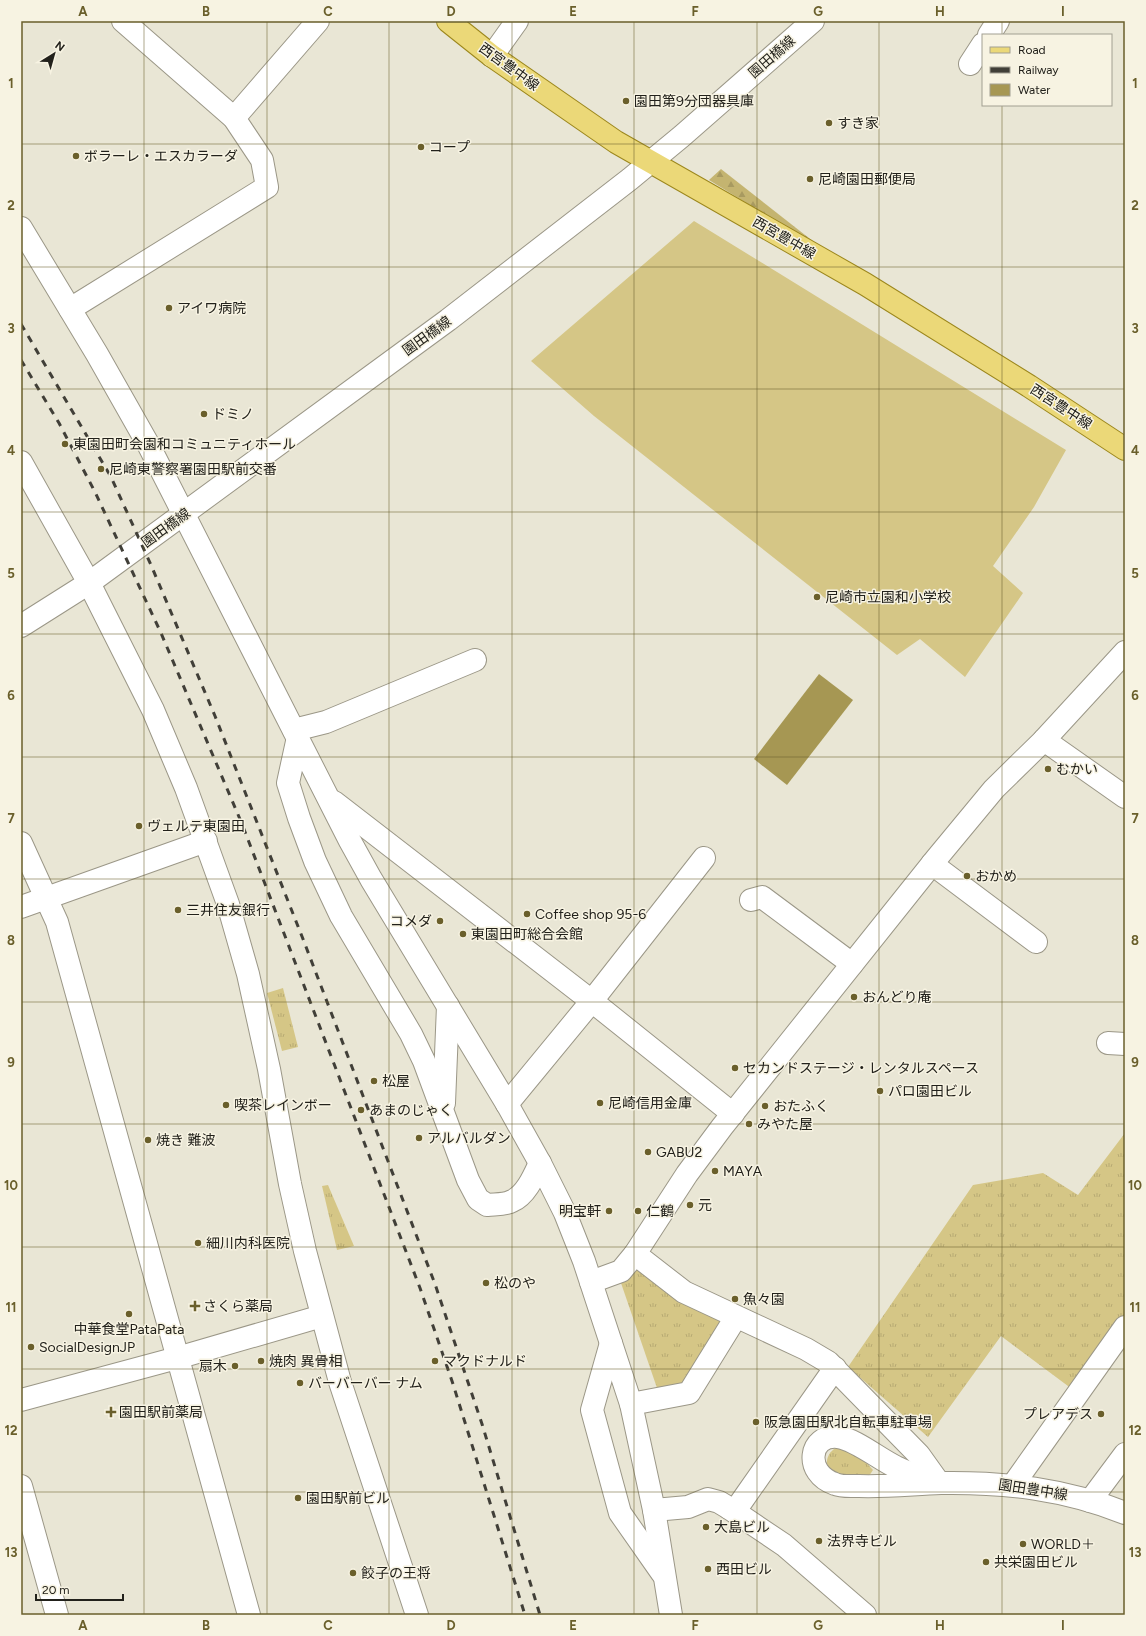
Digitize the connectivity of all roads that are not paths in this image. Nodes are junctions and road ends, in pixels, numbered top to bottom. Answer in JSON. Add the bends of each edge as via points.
{"nodes":[{"id":1,"x":123,"y":21,"type":"edge"},
{"id":2,"x":318,"y":21,"type":"edge"},
{"id":3,"x":448,"y":21,"type":"edge"},
{"id":4,"x":517,"y":21,"type":"edge"},
{"id":5,"x":813,"y":21,"type":"edge"},
{"id":6,"x":998,"y":21,"type":"edge"},
{"id":7,"x":990,"y":34,"type":"edge"},
{"id":8,"x":982,"y":46,"type":"edge"},
{"id":9,"x":492,"y":56,"type":"junction"},
{"id":10,"x":970,"y":64,"type":"dead end"},
{"id":11,"x":234,"y":118,"type":"junction"},
{"id":12,"x":652,"y":162,"type":"junction"},
{"id":13,"x":21,"y":228,"type":"edge"},
{"id":14,"x":70,"y":309,"type":"junction"},
{"id":15,"x":1125,"y":449,"type":"edge"},
{"id":16,"x":21,"y":462,"type":"edge"},
{"id":17,"x":184,"y":514,"type":"junction"},
{"id":18,"x":89,"y":583,"type":"junction"},
{"id":19,"x":21,"y":626,"type":"edge"},
{"id":20,"x":1124,"y":654,"type":"edge"},
{"id":21,"x":475,"y":660,"type":"dead end"},
{"id":22,"x":296,"y":733,"type":"junction"},
{"id":23,"x":1044,"y":740,"type":"junction"},
{"id":24,"x":1125,"y":797,"type":"edge"},
{"id":25,"x":328,"y":798,"type":"junction"},
{"id":26,"x":206,"y":841,"type":"junction"},
{"id":27,"x":21,"y":843,"type":"edge"},
{"id":28,"x":704,"y":858,"type":"dead end"},
{"id":29,"x":932,"y":864,"type":"junction"},
{"id":30,"x":47,"y":898,"type":"junction"},
{"id":31,"x":750,"y":900,"type":"dead end"},
{"id":32,"x":21,"y":907,"type":"edge"},
{"id":33,"x":1036,"y":942,"type":"dead end"},
{"id":34,"x":852,"y":964,"type":"junction"},
{"id":35,"x":591,"y":1002,"type":"junction"},
{"id":36,"x":448,"y":1006,"type":"junction"},
{"id":37,"x":507,"y":1104,"type":"junction"},
{"id":38,"x":444,"y":1113,"type":"junction"},
{"id":39,"x":733,"y":1114,"type":"junction"},
{"id":40,"x":540,"y":1163,"type":"junction"},
{"id":41,"x":635,"y":1254,"type":"junction"},
{"id":42,"x":591,"y":1282,"type":"junction"},
{"id":43,"x":322,"y":1316,"type":"junction"},
{"id":44,"x":736,"y":1317,"type":"junction"},
{"id":45,"x":1125,"y":1327,"type":"edge"},
{"id":46,"x":611,"y":1343,"type":"junction"},
{"id":47,"x":177,"y":1358,"type":"junction"},
{"id":48,"x":835,"y":1368,"type":"junction"},
{"id":49,"x":21,"y":1400,"type":"edge"},
{"id":50,"x":631,"y":1404,"type":"junction"},
{"id":51,"x":1125,"y":1454,"type":"edge"},
{"id":52,"x":939,"y":1483,"type":"junction"},
{"id":53,"x":1013,"y":1485,"type":"junction"},
{"id":54,"x":21,"y":1486,"type":"edge"},
{"id":55,"x":1090,"y":1501,"type":"junction"},
{"id":56,"x":729,"y":1508,"type":"junction"},
{"id":57,"x":654,"y":1510,"type":"junction"},
{"id":58,"x":1125,"y":1513,"type":"edge"},
{"id":59,"x":665,"y":1578,"type":"junction"},
{"id":60,"x":57,"y":1615,"type":"edge"},
{"id":61,"x":248,"y":1615,"type":"edge"},
{"id":62,"x":417,"y":1615,"type":"edge"},
{"id":63,"x":671,"y":1615,"type":"edge"},
{"id":64,"x":865,"y":1615,"type":"edge"}],
"edges":[{"from":1,"to":11,"type":"street"},
{"from":2,"to":11,"type":"street"},
{"from":3,"to":9,"type":"main road","name":"西宮豊中線"},
{"from":4,"to":9,"type":"street"},
{"from":5,"to":12,"type":"street","name":"園田橋線"},
{"from":6,"to":7,"type":"street"},
{"from":8,"to":10,"type":"street"},
{"from":9,"to":12,"type":"main road","name":"西宮豊中線","via":[[616,142]]},
{"from":11,"to":14,"type":"street","via":[[262,160],[267,187]]},
{"from":12,"to":15,"type":"main road","name":"西宮豊中線","via":[[865,284]]},
{"from":12,"to":17,"type":"street","name":"園田橋線","via":[[448,320]]},
{"from":13,"to":14,"type":"street"},
{"from":14,"to":17,"type":"street","via":[[148,444]]},
{"from":16,"to":18,"type":"street"},
{"from":17,"to":18,"type":"street","name":"園田橋線"},
{"from":17,"to":22,"type":"street"},
{"from":18,"to":19,"type":"street","name":"園田橋線"},
{"from":18,"to":26,"type":"street","via":[[153,710]]},
{"from":20,"to":23,"type":"street"},
{"from":21,"to":22,"type":"street"},
{"from":22,"to":25,"type":"street"},
{"from":22,"to":38,"type":"street","via":[[288,783],[312,854],[341,916],[411,1034]]},
{"from":23,"to":24,"type":"street"},
{"from":23,"to":29,"type":"street","via":[[994,789]]},
{"from":25,"to":35,"type":"street"},
{"from":25,"to":36,"type":"street","via":[[371,879]]},
{"from":26,"to":30,"type":"street"},
{"from":26,"to":43,"type":"street","via":[[228,904],[248,974],[290,1184]]},
{"from":27,"to":30,"type":"street"},
{"from":28,"to":35,"type":"street"},
{"from":29,"to":33,"type":"street"},
{"from":29,"to":34,"type":"street"},
{"from":30,"to":32,"type":"street"},
{"from":30,"to":47,"type":"street","via":[[57,922]]},
{"from":31,"to":34,"type":"street","via":[[762,897]]},
{"from":34,"to":39,"type":"street"},
{"from":35,"to":37,"type":"street"},
{"from":35,"to":39,"type":"street"},
{"from":36,"to":37,"type":"street"},
{"from":36,"to":38,"type":"street"},
{"from":37,"to":40,"type":"street"},
{"from":38,"to":40,"type":"street","via":[[468,1180],[482,1203],[487,1205],[513,1201],[529,1183]]},
{"from":39,"to":41,"type":"street","via":[[687,1174]]},
{"from":40,"to":42,"type":"street","via":[[565,1213]]},
{"from":41,"to":42,"type":"street","via":[[621,1271]]},
{"from":41,"to":44,"type":"street","via":[[684,1292]]},
{"from":42,"to":46,"type":"street"},
{"from":43,"to":47,"type":"street"},
{"from":43,"to":62,"type":"street","via":[[340,1382]]},
{"from":44,"to":48,"type":"street","via":[[806,1349]]},
{"from":44,"to":50,"type":"street","via":[[689,1393]]},
{"from":45,"to":53,"type":"street"},
{"from":46,"to":50,"type":"street"},
{"from":46,"to":59,"type":"street","via":[[592,1410],[620,1513]]},
{"from":47,"to":49,"type":"street"},
{"from":47,"to":61,"type":"street"},
{"from":48,"to":52,"type":"street","via":[[918,1455]]},
{"from":48,"to":56,"type":"street","via":[[737,1508]]},
{"from":50,"to":57,"type":"street"},
{"from":51,"to":55,"type":"street"},
{"from":52,"to":52,"type":"street","via":[[880,1487],[838,1486],[822,1478],[813,1460],[817,1446],[825,1440],[833,1437],[843,1438],[897,1468]]},
{"from":52,"to":53,"type":"street","name":"園田豊中線"},
{"from":53,"to":55,"type":"street","name":"園田豊中線"},
{"from":54,"to":60,"type":"street"},
{"from":55,"to":58,"type":"street","name":"園田豊中線"},
{"from":56,"to":57,"type":"street","via":[[708,1499],[688,1507]]},
{"from":56,"to":64,"type":"street","via":[[784,1545]]},
{"from":57,"to":59,"type":"street"},
{"from":59,"to":63,"type":"street"}]}
